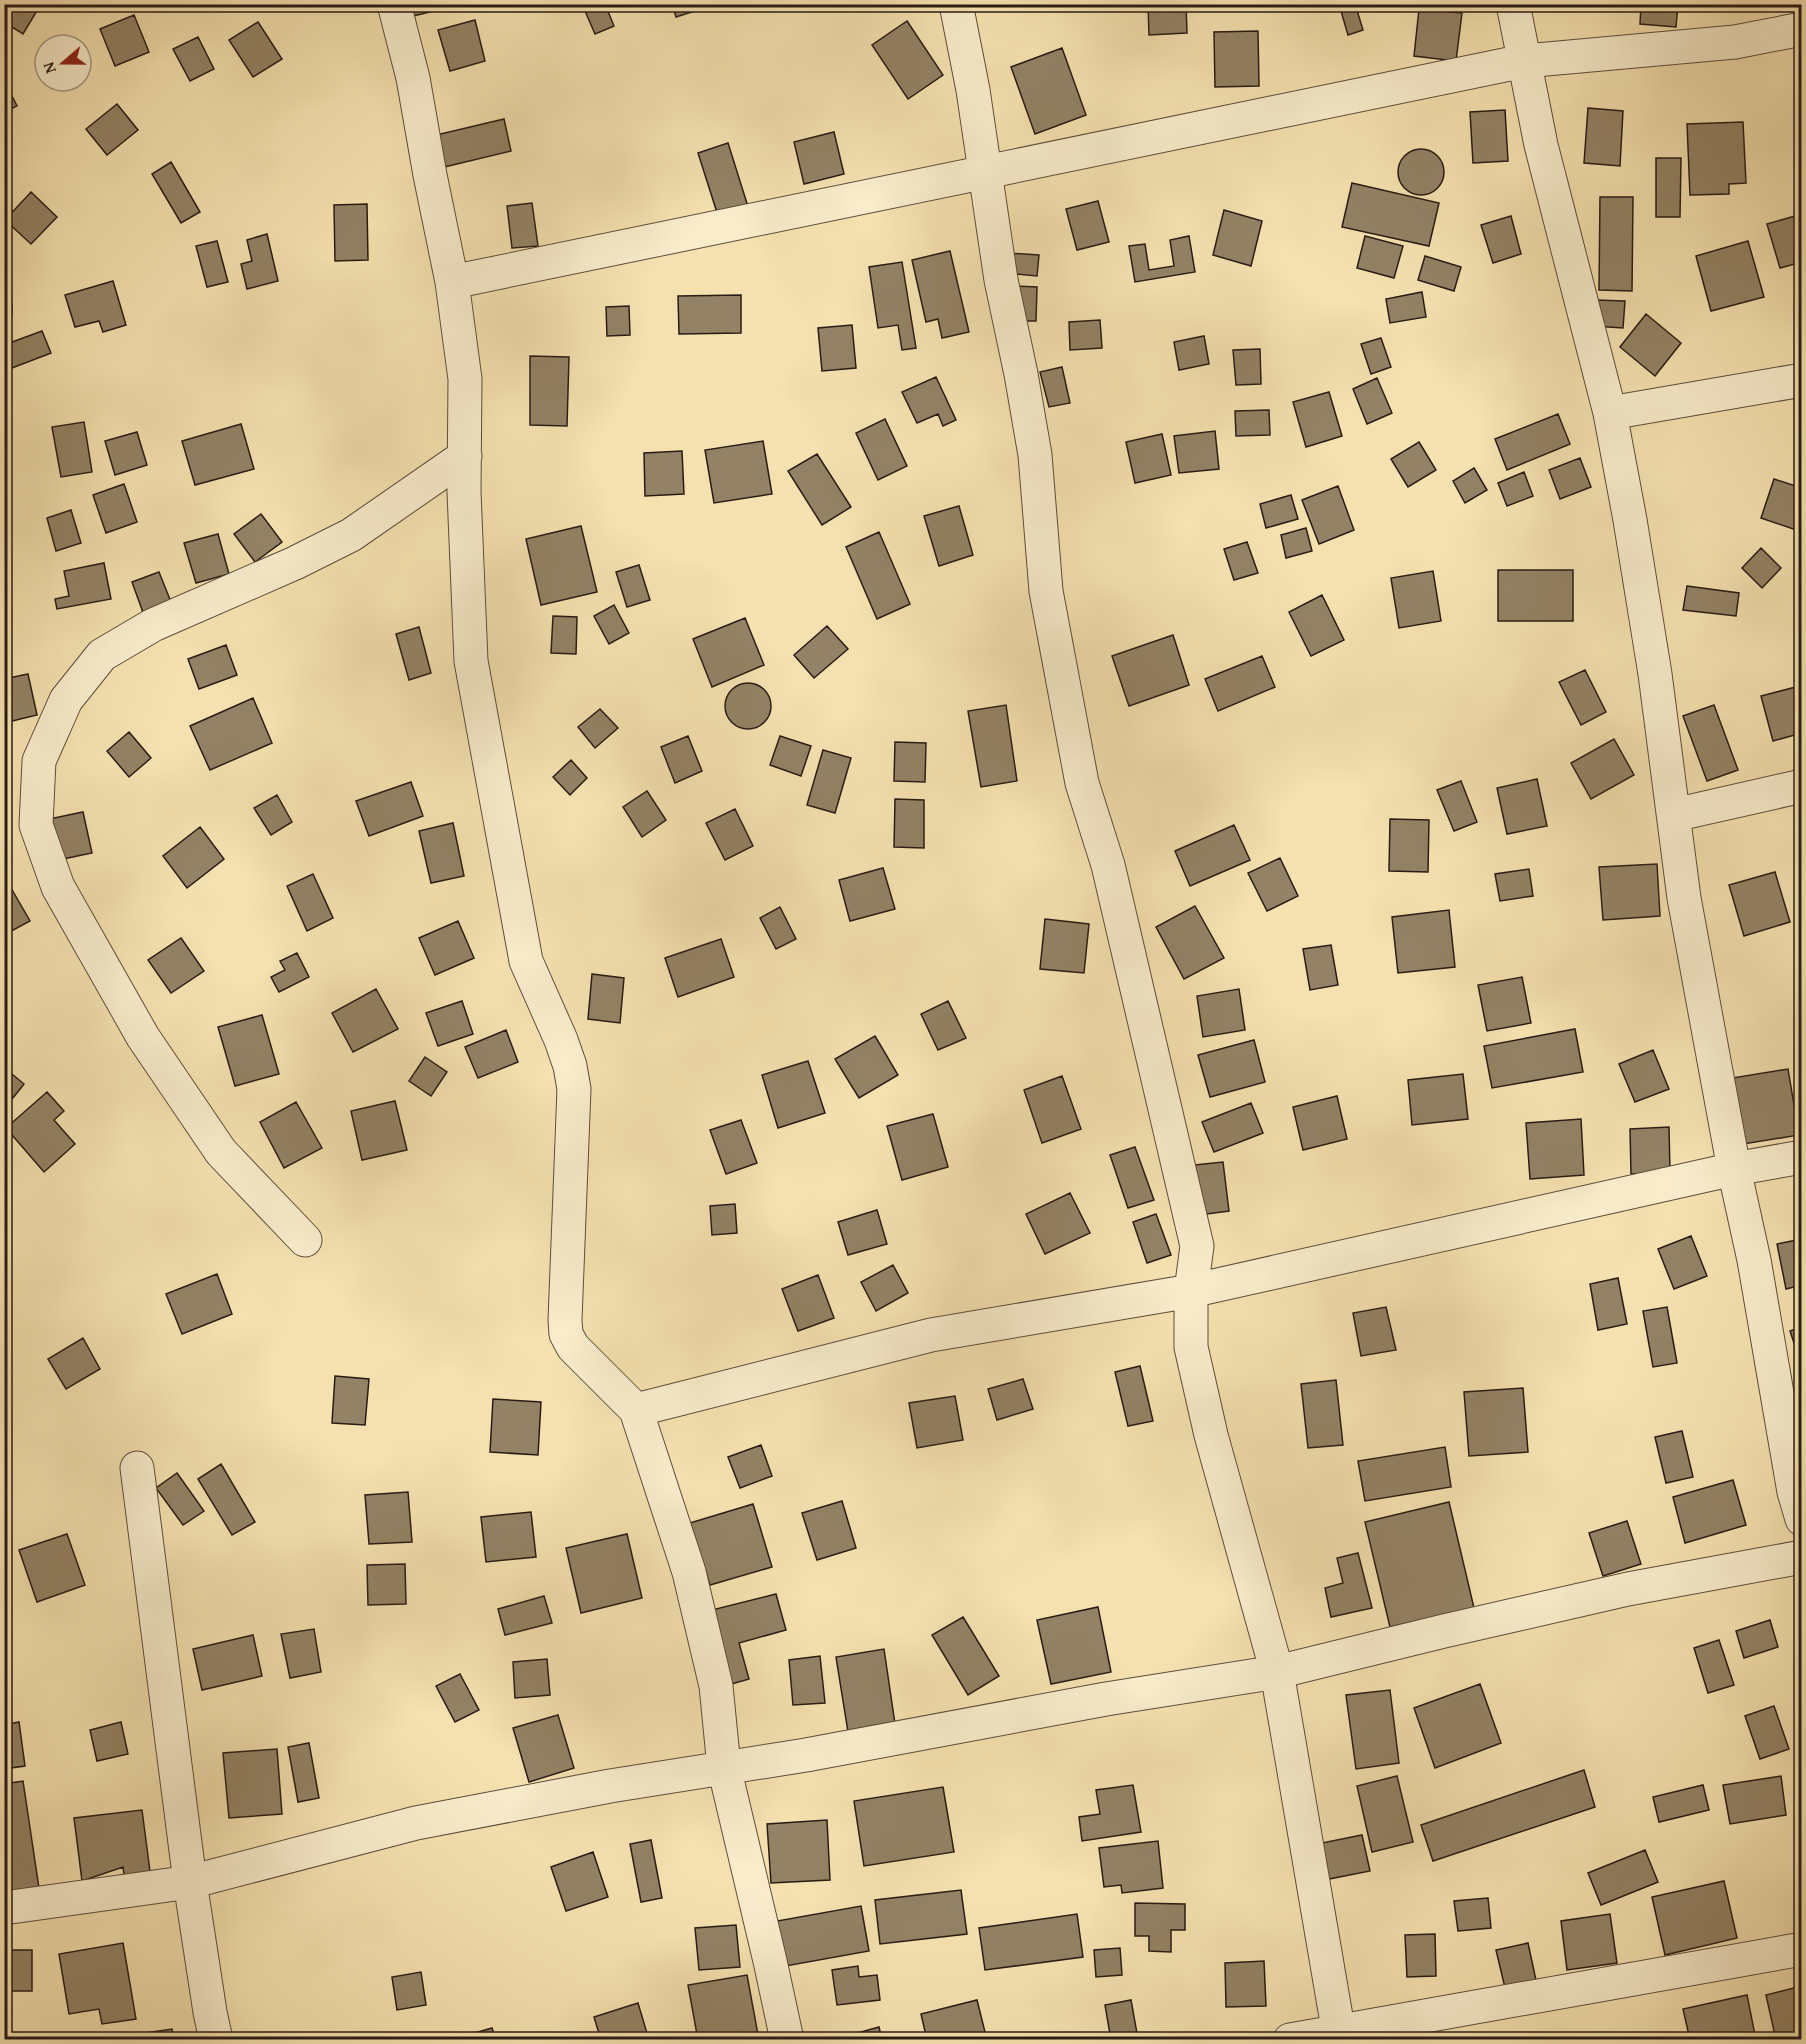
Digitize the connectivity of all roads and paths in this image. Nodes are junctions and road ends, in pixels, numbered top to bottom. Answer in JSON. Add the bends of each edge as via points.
{"nodes":[{"id":1,"x":394,"y":4,"type":"edge"},
{"id":2,"x":956,"y":4,"type":"edge"},
{"id":3,"x":1513,"y":4,"type":"edge"},
{"id":4,"x":1802,"y":29,"type":"edge"},
{"id":5,"x":1524,"y":61,"type":"junction"},
{"id":6,"x":986,"y":172,"type":"junction"},
{"id":7,"x":452,"y":282,"type":"junction"},
{"id":8,"x":1802,"y":380,"type":"edge"},
{"id":9,"x":1610,"y":413,"type":"junction"},
{"id":10,"x":465,"y":456,"type":"junction"},
{"id":11,"x":1802,"y":786,"type":"edge"},
{"id":12,"x":1674,"y":814,"type":"junction"},
{"id":13,"x":1802,"y":1157,"type":"edge"},
{"id":14,"x":1734,"y":1169,"type":"junction"},
{"id":15,"x":305,"y":1240,"type":"dead end"},
{"id":16,"x":1191,"y":1291,"type":"junction"},
{"id":17,"x":636,"y":1410,"type":"junction"},
{"id":18,"x":137,"y":1468,"type":"dead end"},
{"id":19,"x":1802,"y":1519,"type":"edge"},
{"id":20,"x":1802,"y":1557,"type":"edge"},
{"id":21,"x":1277,"y":1672,"type":"junction"},
{"id":22,"x":724,"y":1767,"type":"junction"},
{"id":23,"x":190,"y":1882,"type":"junction"},
{"id":24,"x":4,"y":1908,"type":"edge"},
{"id":25,"x":1802,"y":1949,"type":"edge"},
{"id":26,"x":1340,"y":2035,"type":"edge"},
{"id":27,"x":216,"y":2040,"type":"edge"},
{"id":28,"x":787,"y":2040,"type":"edge"},
{"id":29,"x":1290,"y":2040,"type":"edge"}],
"edges":[{"from":1,"to":7,"type":"street","via":[[413,78]]},
{"from":2,"to":6,"type":"street"},
{"from":3,"to":5,"type":"street"},
{"from":4,"to":5,"type":"street","via":[[1735,42]]},
{"from":5,"to":6,"type":"street"},
{"from":5,"to":9,"type":"street","via":[[1540,145]]},
{"from":6,"to":7,"type":"street"},
{"from":6,"to":16,"type":"street","via":[[1001,280],[1035,455],[1046,591],[1082,783],[1108,865],[1197,1246]]},
{"from":7,"to":10,"type":"street","via":[[465,379]]},
{"from":8,"to":9,"type":"street"},
{"from":9,"to":12,"type":"street","via":[[1655,674]]},
{"from":10,"to":15,"type":"street","via":[[351,535],[295,564],[153,625],[102,655],[66,700],[39,761],[36,825],[58,887],[143,1037],[221,1152]]},
{"from":10,"to":17,"type":"street","via":[[471,662],[526,961],[561,1040],[574,1089],[566,1334],[573,1347]]},
{"from":11,"to":12,"type":"street"},
{"from":12,"to":14,"type":"street","via":[[1684,898]]},
{"from":13,"to":14,"type":"street"},
{"from":14,"to":16,"type":"street"},
{"from":14,"to":19,"type":"street"},
{"from":16,"to":17,"type":"street","via":[[931,1335]]},
{"from":16,"to":21,"type":"street","via":[[1193,1358]]},
{"from":17,"to":22,"type":"street","via":[[689,1572],[716,1686]]},
{"from":18,"to":23,"type":"street"},
{"from":20,"to":21,"type":"street","via":[[1628,1589]]},
{"from":21,"to":22,"type":"street"},
{"from":21,"to":26,"type":"street"},
{"from":22,"to":23,"type":"street","via":[[416,1823]]},
{"from":22,"to":28,"type":"street"},
{"from":23,"to":24,"type":"street"},
{"from":23,"to":27,"type":"street"},
{"from":25,"to":26,"type":"street"},
{"from":26,"to":29,"type":"street"}]}
